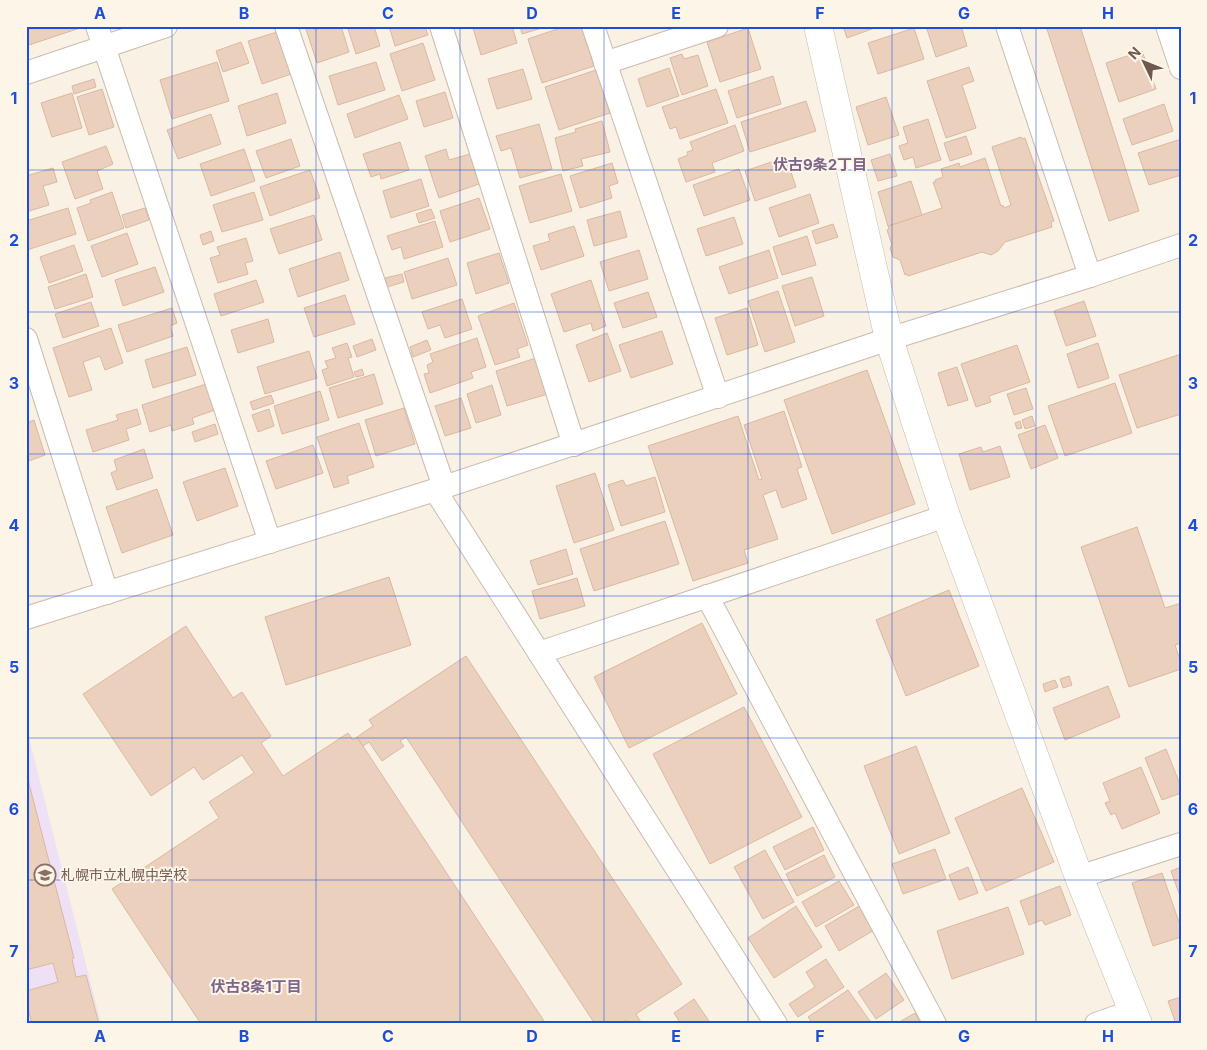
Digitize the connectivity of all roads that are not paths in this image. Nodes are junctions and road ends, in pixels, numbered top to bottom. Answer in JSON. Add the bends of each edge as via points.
{"nodes":[{"id":1,"x":166,"y":26,"type":"edge"},
{"id":2,"x":286,"y":26,"type":"edge"},
{"id":3,"x":441,"y":26,"type":"edge"},
{"id":4,"x":593,"y":26,"type":"edge"},
{"id":5,"x":717,"y":26,"type":"edge"},
{"id":6,"x":818,"y":26,"type":"edge"},
{"id":7,"x":1007,"y":26,"type":"edge"},
{"id":8,"x":100,"y":37,"type":"edge"},
{"id":9,"x":1173,"y":37,"type":"edge"},
{"id":10,"x":605,"y":63,"type":"junction"},
{"id":11,"x":1181,"y":68,"type":"edge"},
{"id":12,"x":26,"y":73,"type":"edge"},
{"id":13,"x":1181,"y":245,"type":"edge"},
{"id":14,"x":1090,"y":276,"type":"junction"},
{"id":15,"x":26,"y":339,"type":"edge"},
{"id":16,"x":889,"y":339,"type":"junction"},
{"id":17,"x":718,"y":397,"type":"junction"},
{"id":18,"x":574,"y":445,"type":"junction"},
{"id":19,"x":440,"y":489,"type":"junction"},
{"id":20,"x":946,"y":516,"type":"junction"},
{"id":21,"x":270,"y":542,"type":"junction"},
{"id":22,"x":107,"y":593,"type":"junction"},
{"id":23,"x":708,"y":596,"type":"junction"},
{"id":24,"x":26,"y":618,"type":"edge"},
{"id":25,"x":539,"y":652,"type":"junction"},
{"id":26,"x":1181,"y":844,"type":"edge"},
{"id":27,"x":1079,"y":877,"type":"junction"},
{"id":28,"x":1136,"y":1018,"type":"edge"},
{"id":29,"x":776,"y":1024,"type":"edge"},
{"id":30,"x":935,"y":1024,"type":"edge"},
{"id":31,"x":1096,"y":1024,"type":"edge"}],
"edges":[{"from":1,"to":8,"type":"street"},
{"from":2,"to":19,"type":"street"},
{"from":3,"to":18,"type":"street"},
{"from":4,"to":10,"type":"street"},
{"from":5,"to":10,"type":"street"},
{"from":6,"to":16,"type":"street"},
{"from":7,"to":14,"type":"street"},
{"from":8,"to":12,"type":"street"},
{"from":8,"to":21,"type":"street"},
{"from":9,"to":11,"type":"street"},
{"from":10,"to":17,"type":"street"},
{"from":13,"to":14,"type":"street"},
{"from":14,"to":16,"type":"street"},
{"from":15,"to":22,"type":"street"},
{"from":16,"to":17,"type":"street"},
{"from":16,"to":20,"type":"street"},
{"from":17,"to":18,"type":"street"},
{"from":18,"to":19,"type":"street"},
{"from":19,"to":21,"type":"street"},
{"from":19,"to":25,"type":"street"},
{"from":20,"to":23,"type":"street"},
{"from":20,"to":27,"type":"street"},
{"from":21,"to":22,"type":"street"},
{"from":22,"to":24,"type":"street"},
{"from":23,"to":25,"type":"street"},
{"from":23,"to":30,"type":"street"},
{"from":25,"to":29,"type":"street"},
{"from":26,"to":27,"type":"street"},
{"from":27,"to":28,"type":"street"},
{"from":28,"to":31,"type":"street"}]}
